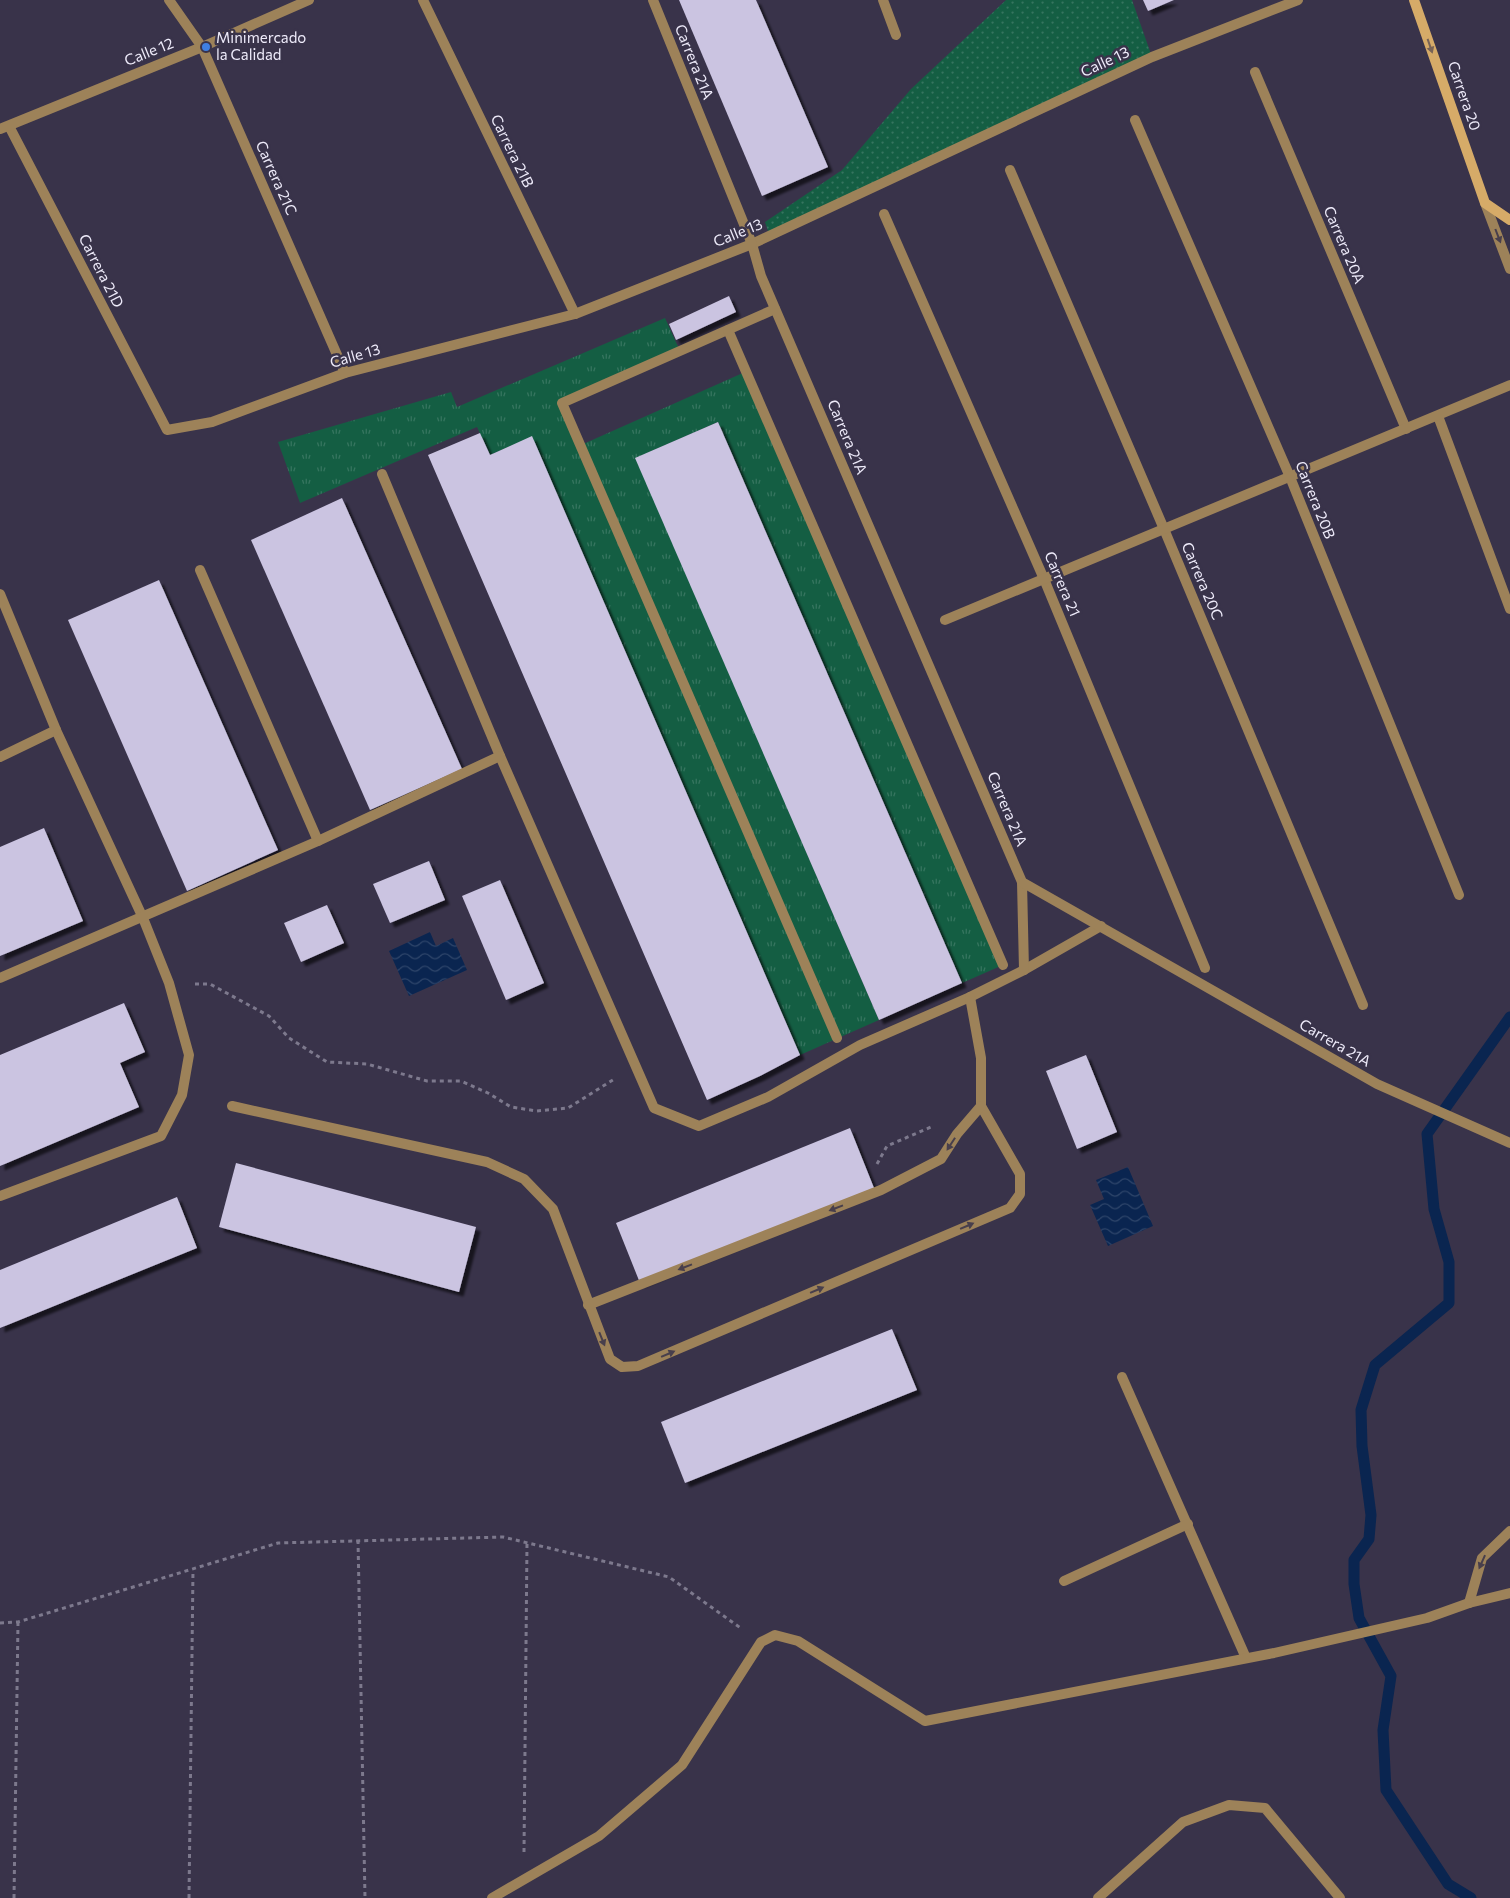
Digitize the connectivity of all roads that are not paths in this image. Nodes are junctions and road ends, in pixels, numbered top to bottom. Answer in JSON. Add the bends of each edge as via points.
{"nodes":[{"id":1,"x":170,"y":0,"type":"edge"},
{"id":2,"x":308,"y":0,"type":"edge"},
{"id":3,"x":423,"y":0,"type":"edge"},
{"id":4,"x":653,"y":0,"type":"edge"},
{"id":5,"x":883,"y":0,"type":"edge"},
{"id":6,"x":1298,"y":0,"type":"edge"},
{"id":7,"x":1414,"y":0,"type":"edge"},
{"id":8,"x":896,"y":35,"type":"dead end"},
{"id":9,"x":202,"y":47,"type":"junction"},
{"id":10,"x":1255,"y":72,"type":"dead end"},
{"id":11,"x":1135,"y":120,"type":"dead end"},
{"id":12,"x":4,"y":127,"type":"edge"},
{"id":13,"x":1010,"y":170,"type":"dead end"},
{"id":14,"x":1485,"y":203,"type":"junction"},
{"id":15,"x":884,"y":214,"type":"dead end"},
{"id":16,"x":1510,"y":220,"type":"edge"},
{"id":17,"x":752,"y":244,"type":"junction"},
{"id":18,"x":1510,"y":269,"type":"edge"},
{"id":19,"x":775,"y":309,"type":"junction"},
{"id":20,"x":575,"y":314,"type":"junction"},
{"id":21,"x":728,"y":330,"type":"junction"},
{"id":22,"x":345,"y":373,"type":"junction"},
{"id":23,"x":1510,"y":385,"type":"edge"},
{"id":24,"x":1438,"y":416,"type":"junction"},
{"id":25,"x":1406,"y":429,"type":"junction"},
{"id":26,"x":167,"y":430,"type":"joint"},
{"id":27,"x":382,"y":474,"type":"dead end"},
{"id":28,"x":1290,"y":477,"type":"junction"},
{"id":29,"x":1164,"y":529,"type":"junction"},
{"id":30,"x":200,"y":570,"type":"dead end"},
{"id":31,"x":1044,"y":579,"type":"junction"},
{"id":32,"x":0,"y":594,"type":"edge"},
{"id":33,"x":1510,"y":609,"type":"edge"},
{"id":34,"x":945,"y":620,"type":"dead end"},
{"id":35,"x":56,"y":730,"type":"junction"},
{"id":36,"x":500,"y":756,"type":"junction"},
{"id":37,"x":0,"y":758,"type":"edge"},
{"id":38,"x":318,"y":841,"type":"junction"},
{"id":39,"x":1022,"y":882,"type":"junction"},
{"id":40,"x":1459,"y":895,"type":"dead end"},
{"id":41,"x":143,"y":918,"type":"junction"},
{"id":42,"x":1101,"y":926,"type":"junction"},
{"id":43,"x":1002,"y":966,"type":"dead end"},
{"id":44,"x":1204,"y":968,"type":"dead end"},
{"id":45,"x":1024,"y":970,"type":"junction"},
{"id":46,"x":0,"y":978,"type":"edge"},
{"id":47,"x":970,"y":997,"type":"junction"},
{"id":48,"x":1363,"y":1005,"type":"dead end"},
{"id":49,"x":837,"y":1038,"type":"dead end"},
{"id":50,"x":232,"y":1106,"type":"dead end"},
{"id":51,"x":981,"y":1106,"type":"junction"},
{"id":52,"x":1507,"y":1141,"type":"edge"},
{"id":53,"x":0,"y":1196,"type":"edge"},
{"id":54,"x":588,"y":1305,"type":"junction"},
{"id":55,"x":1122,"y":1377,"type":"dead end"},
{"id":56,"x":1188,"y":1524,"type":"junction"},
{"id":57,"x":1510,"y":1530,"type":"edge"},
{"id":58,"x":1064,"y":1581,"type":"dead end"},
{"id":59,"x":1510,"y":1593,"type":"edge"},
{"id":60,"x":1469,"y":1603,"type":"junction"},
{"id":61,"x":1246,"y":1658,"type":"junction"},
{"id":62,"x":1101,"y":1897,"type":"edge"},
{"id":63,"x":492,"y":1898,"type":"edge"},
{"id":64,"x":1340,"y":1898,"type":"edge"}],
"edges":[{"from":1,"to":9,"type":"street","name":"Carrera 21C"},
{"from":2,"to":9,"type":"street","name":"Calle 12"},
{"from":3,"to":20,"type":"street","name":"Carrera 21B"},
{"from":4,"to":17,"type":"street","name":"Carrera 21A"},
{"from":5,"to":8,"type":"street"},
{"from":6,"to":17,"type":"street","name":"Calle 13","via":[[1152,56]]},
{"from":7,"to":14,"type":"street","name":"Carrera 20","one_way":true},
{"from":9,"to":12,"type":"street","name":"Calle 12"},
{"from":9,"to":22,"type":"street","name":"Carrera 21C"},
{"from":10,"to":25,"type":"street","name":"Carrera 20A"},
{"from":11,"to":28,"type":"street","name":"Carrera 20B"},
{"from":12,"to":26,"type":"street","name":"Carrera 21D"},
{"from":13,"to":29,"type":"street","name":"Carrera 20C"},
{"from":14,"to":16,"type":"street"},
{"from":14,"to":18,"type":"street","one_way":true},
{"from":15,"to":31,"type":"street","name":"Carrera 21"},
{"from":17,"to":19,"type":"street","name":"Carrera 21A"},
{"from":17,"to":20,"type":"street","name":"Calle 13"},
{"from":19,"to":21,"type":"street"},
{"from":19,"to":39,"type":"street","name":"Carrera 21A"},
{"from":20,"to":22,"type":"street","name":"Calle 13"},
{"from":21,"to":43,"type":"street"},
{"from":21,"to":49,"type":"street","via":[[562,403]]},
{"from":22,"to":26,"type":"street","name":"Calle 13","via":[[212,422]]},
{"from":23,"to":24,"type":"street"},
{"from":24,"to":25,"type":"street"},
{"from":24,"to":33,"type":"street"},
{"from":25,"to":28,"type":"street"},
{"from":27,"to":36,"type":"street"},
{"from":28,"to":29,"type":"street"},
{"from":28,"to":40,"type":"street","name":"Carrera 20B"},
{"from":29,"to":31,"type":"street"},
{"from":29,"to":48,"type":"street","name":"Carrera 20C"},
{"from":30,"to":38,"type":"street"},
{"from":31,"to":34,"type":"street"},
{"from":31,"to":44,"type":"street","name":"Carrera 21"},
{"from":32,"to":35,"type":"street"},
{"from":35,"to":37,"type":"street"},
{"from":35,"to":41,"type":"street"},
{"from":36,"to":38,"type":"street"},
{"from":36,"to":47,"type":"street","via":[[654,1108],[699,1126],[768,1097],[860,1046]]},
{"from":38,"to":41,"type":"street"},
{"from":39,"to":42,"type":"street","name":"Carrera 21A"},
{"from":39,"to":45,"type":"street","name":"Carrera 21A"},
{"from":41,"to":46,"type":"street"},
{"from":41,"to":53,"type":"street","via":[[169,983],[189,1055],[182,1095],[161,1136]]},
{"from":42,"to":45,"type":"street"},
{"from":42,"to":52,"type":"street","name":"Carrera 21A","via":[[1377,1084]]},
{"from":45,"to":47,"type":"street"},
{"from":47,"to":51,"type":"street","via":[[981,1058]]},
{"from":50,"to":54,"type":"street","via":[[487,1162],[524,1179],[553,1209]]},
{"from":51,"to":54,"type":"street","one_way":true,"via":[[941,1159],[881,1190]]},
{"from":54,"to":51,"type":"street","one_way":true,"via":[[610,1359],[622,1367],[638,1366],[1010,1208],[1020,1194],[1020,1174]]},
{"from":55,"to":56,"type":"street"},
{"from":56,"to":58,"type":"street"},
{"from":56,"to":61,"type":"street"},
{"from":57,"to":60,"type":"street","one_way":true,"via":[[1482,1558]]},
{"from":59,"to":60,"type":"street"},
{"from":60,"to":61,"type":"street","via":[[1427,1618]]},
{"from":61,"to":63,"type":"street","via":[[925,1721],[798,1641],[775,1635],[761,1642],[682,1765],[599,1836]]},
{"from":62,"to":64,"type":"street","via":[[1183,1822],[1229,1805],[1265,1808]]}]}
